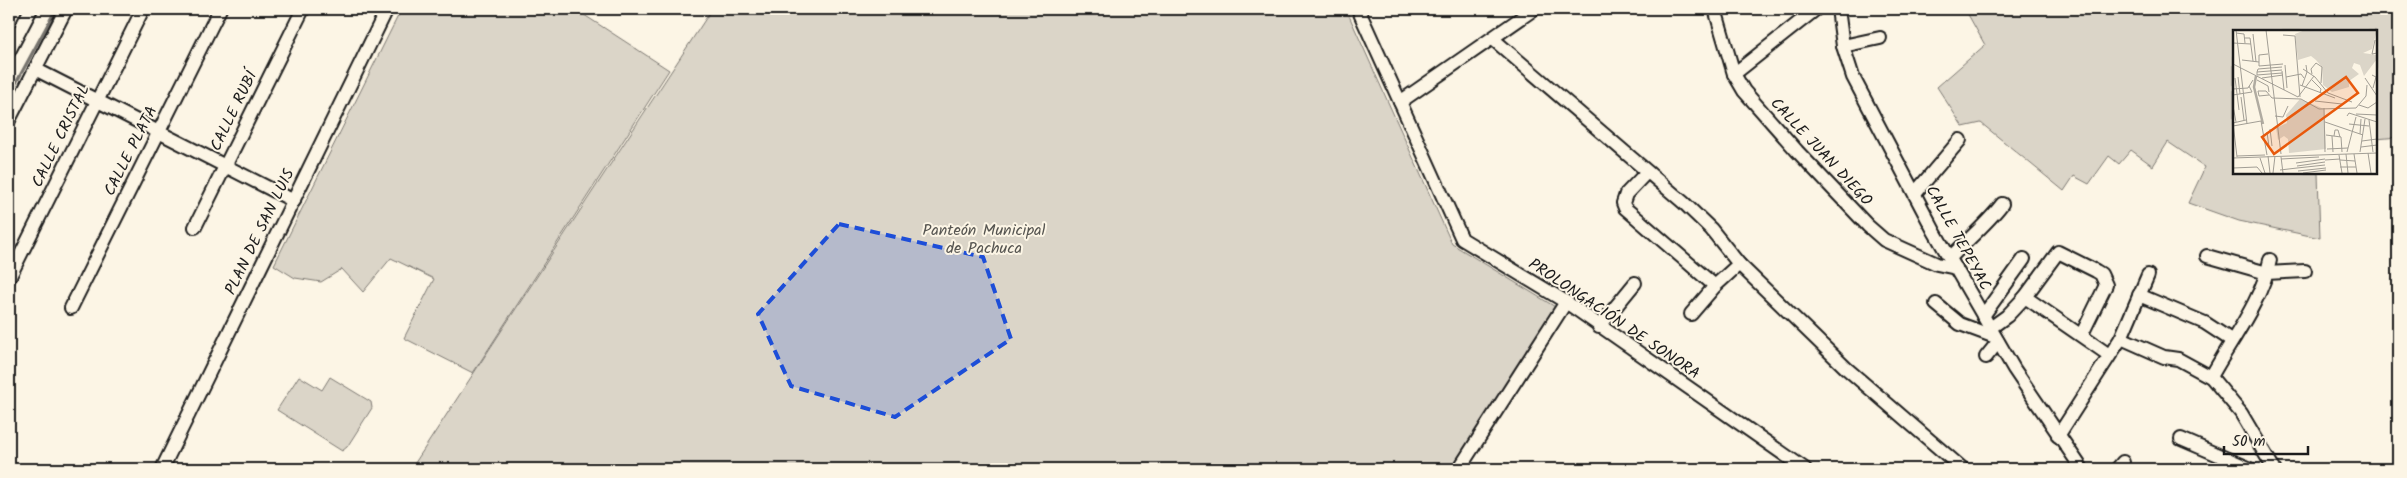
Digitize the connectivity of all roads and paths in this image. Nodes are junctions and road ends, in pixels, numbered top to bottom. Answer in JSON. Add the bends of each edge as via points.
{"nodes":[{"id":1,"x":31,"y":9,"type":"edge"},
{"id":2,"x":66,"y":9,"type":"edge"},
{"id":3,"x":143,"y":9,"type":"edge"},
{"id":4,"x":220,"y":9,"type":"edge"},
{"id":5,"x":302,"y":9,"type":"edge"},
{"id":6,"x":387,"y":9,"type":"edge"},
{"id":7,"x":1358,"y":9,"type":"edge"},
{"id":8,"x":1715,"y":9,"type":"edge"},
{"id":9,"x":1816,"y":9,"type":"edge"},
{"id":10,"x":1838,"y":9,"type":"edge"},
{"id":11,"x":1530,"y":10,"type":"edge"},
{"id":12,"x":1500,"y":34,"type":"junction"},
{"id":13,"x":1880,"y":38,"type":"dead end"},
{"id":14,"x":1843,"y":46,"type":"junction"},
{"id":15,"x":9,"y":51,"type":"edge"},
{"id":16,"x":35,"y":69,"type":"junction"},
{"id":17,"x":1734,"y":74,"type":"junction"},
{"id":18,"x":97,"y":100,"type":"junction"},
{"id":19,"x":1400,"y":102,"type":"junction"},
{"id":20,"x":9,"y":120,"type":"edge"},
{"id":21,"x":159,"y":132,"type":"junction"},
{"id":22,"x":1960,"y":140,"type":"dead end"},
{"id":23,"x":225,"y":166,"type":"junction"},
{"id":24,"x":1647,"y":172,"type":"junction"},
{"id":25,"x":1915,"y":193,"type":"junction"},
{"id":26,"x":294,"y":201,"type":"junction"},
{"id":27,"x":2002,"y":204,"type":"dead end"},
{"id":28,"x":195,"y":227,"type":"dead end"},
{"id":29,"x":2207,"y":256,"type":"dead end"},
{"id":30,"x":2024,"y":258,"type":"dead end"},
{"id":31,"x":2270,"y":260,"type":"dead end"},
{"id":32,"x":1953,"y":263,"type":"junction"},
{"id":33,"x":1739,"y":264,"type":"junction"},
{"id":34,"x":2306,"y":271,"type":"dead end"},
{"id":35,"x":2267,"y":274,"type":"junction"},
{"id":36,"x":2148,"y":275,"type":"dead end"},
{"id":37,"x":9,"y":278,"type":"edge"},
{"id":38,"x":1635,"y":283,"type":"dead end"},
{"id":39,"x":1715,"y":286,"type":"junction"},
{"id":40,"x":2139,"y":295,"type":"junction"},
{"id":41,"x":2025,"y":297,"type":"junction"},
{"id":42,"x":1566,"y":302,"type":"junction"},
{"id":43,"x":1936,"y":304,"type":"dead end"},
{"id":44,"x":71,"y":308,"type":"dead end"},
{"id":45,"x":1692,"y":314,"type":"dead end"},
{"id":46,"x":1983,"y":316,"type":"junction"},
{"id":47,"x":1599,"y":327,"type":"junction"},
{"id":48,"x":2082,"y":334,"type":"junction"},
{"id":49,"x":1994,"y":336,"type":"junction"},
{"id":50,"x":2121,"y":338,"type":"junction"},
{"id":51,"x":2231,"y":340,"type":"junction"},
{"id":52,"x":2109,"y":355,"type":"junction"},
{"id":53,"x":1986,"y":356,"type":"dead end"},
{"id":54,"x":2211,"y":377,"type":"junction"},
{"id":55,"x":2058,"y":436,"type":"junction"},
{"id":56,"x":2181,"y":439,"type":"dead end"},
{"id":57,"x":162,"y":469,"type":"edge"},
{"id":58,"x":1459,"y":469,"type":"edge"},
{"id":59,"x":1805,"y":469,"type":"edge"},
{"id":60,"x":1963,"y":469,"type":"edge"},
{"id":61,"x":2082,"y":469,"type":"edge"},
{"id":62,"x":2251,"y":469,"type":"edge"},
{"id":63,"x":2274,"y":469,"type":"edge"}],
"edges":[{"from":1,"to":15,"type":"street"},
{"from":2,"to":16,"type":"street"},
{"from":3,"to":18,"type":"street","name":"CALLE CRISTAL"},
{"from":4,"to":21,"type":"street","name":"CALLE PLATA"},
{"from":5,"to":23,"type":"street","name":"CALLE RUBÍ"},
{"from":6,"to":26,"type":"street","name":"PLAN DE SAN LUIS"},
{"from":7,"to":19,"type":"street","name":"PROLONGACIÓN DE SONORA"},
{"from":8,"to":17,"type":"street","name":"CALLE JUAN DIEGO"},
{"from":9,"to":17,"type":"street"},
{"from":10,"to":14,"type":"street","name":"CALLE TEPEYAC"},
{"from":11,"to":12,"type":"street"},
{"from":12,"to":19,"type":"street"},
{"from":12,"to":24,"type":"street"},
{"from":13,"to":14,"type":"street"},
{"from":14,"to":25,"type":"street","name":"CALLE TEPEYAC","via":[[1853,77]]},
{"from":16,"to":18,"type":"street"},
{"from":16,"to":20,"type":"street"},
{"from":17,"to":32,"type":"street","name":"CALLE JUAN DIEGO","via":[[1744,91],[1884,240],[1936,264]]},
{"from":18,"to":21,"type":"street"},
{"from":18,"to":37,"type":"street","name":"CALLE CRISTAL"},
{"from":19,"to":42,"type":"street","name":"PROLONGACIÓN DE SONORA","via":[[1462,239]]},
{"from":21,"to":23,"type":"street"},
{"from":21,"to":44,"type":"street","name":"CALLE PLATA"},
{"from":22,"to":25,"type":"street"},
{"from":23,"to":26,"type":"street"},
{"from":23,"to":28,"type":"street","name":"CALLE RUBÍ"},
{"from":24,"to":33,"type":"street","via":[[1711,229]]},
{"from":24,"to":39,"type":"street","via":[[1626,194],[1622,203]]},
{"from":25,"to":32,"type":"street","name":"CALLE TEPEYAC"},
{"from":26,"to":57,"type":"street","name":"PLAN DE SAN LUIS"},
{"from":27,"to":32,"type":"street","via":[[1989,221],[1978,228]]},
{"from":29,"to":35,"type":"street"},
{"from":30,"to":46,"type":"street"},
{"from":31,"to":35,"type":"street"},
{"from":32,"to":46,"type":"street","name":"CALLE TEPEYAC"},
{"from":33,"to":39,"type":"street"},
{"from":33,"to":60,"type":"street","via":[[1846,368]]},
{"from":34,"to":35,"type":"street"},
{"from":35,"to":51,"type":"street","via":[[2250,311]]},
{"from":36,"to":40,"type":"street"},
{"from":38,"to":47,"type":"street"},
{"from":39,"to":45,"type":"street"},
{"from":40,"to":50,"type":"street"},
{"from":40,"to":51,"type":"street","via":[[2205,324]]},
{"from":41,"to":48,"type":"street"},
{"from":41,"to":48,"type":"street","via":[[2058,252],[2096,271],[2106,285]]},
{"from":41,"to":49,"type":"street"},
{"from":42,"to":47,"type":"street","name":"PROLONGACIÓN DE SONORA"},
{"from":42,"to":58,"type":"street"},
{"from":43,"to":49,"type":"street","via":[[1960,324]]},
{"from":46,"to":49,"type":"street","name":"CALLE TEPEYAC"},
{"from":47,"to":59,"type":"street","name":"PROLONGACIÓN DE SONORA"},
{"from":48,"to":52,"type":"street"},
{"from":49,"to":53,"type":"street"},
{"from":49,"to":55,"type":"street","name":"CALLE TEPEYAC"},
{"from":50,"to":52,"type":"street"},
{"from":50,"to":54,"type":"street","via":[[2178,359]]},
{"from":51,"to":54,"type":"street"},
{"from":52,"to":55,"type":"street"},
{"from":54,"to":63,"type":"street","via":[[2242,413]]},
{"from":55,"to":61,"type":"street","name":"CALLE TEPEYAC"},
{"from":56,"to":62,"type":"street"}]}
